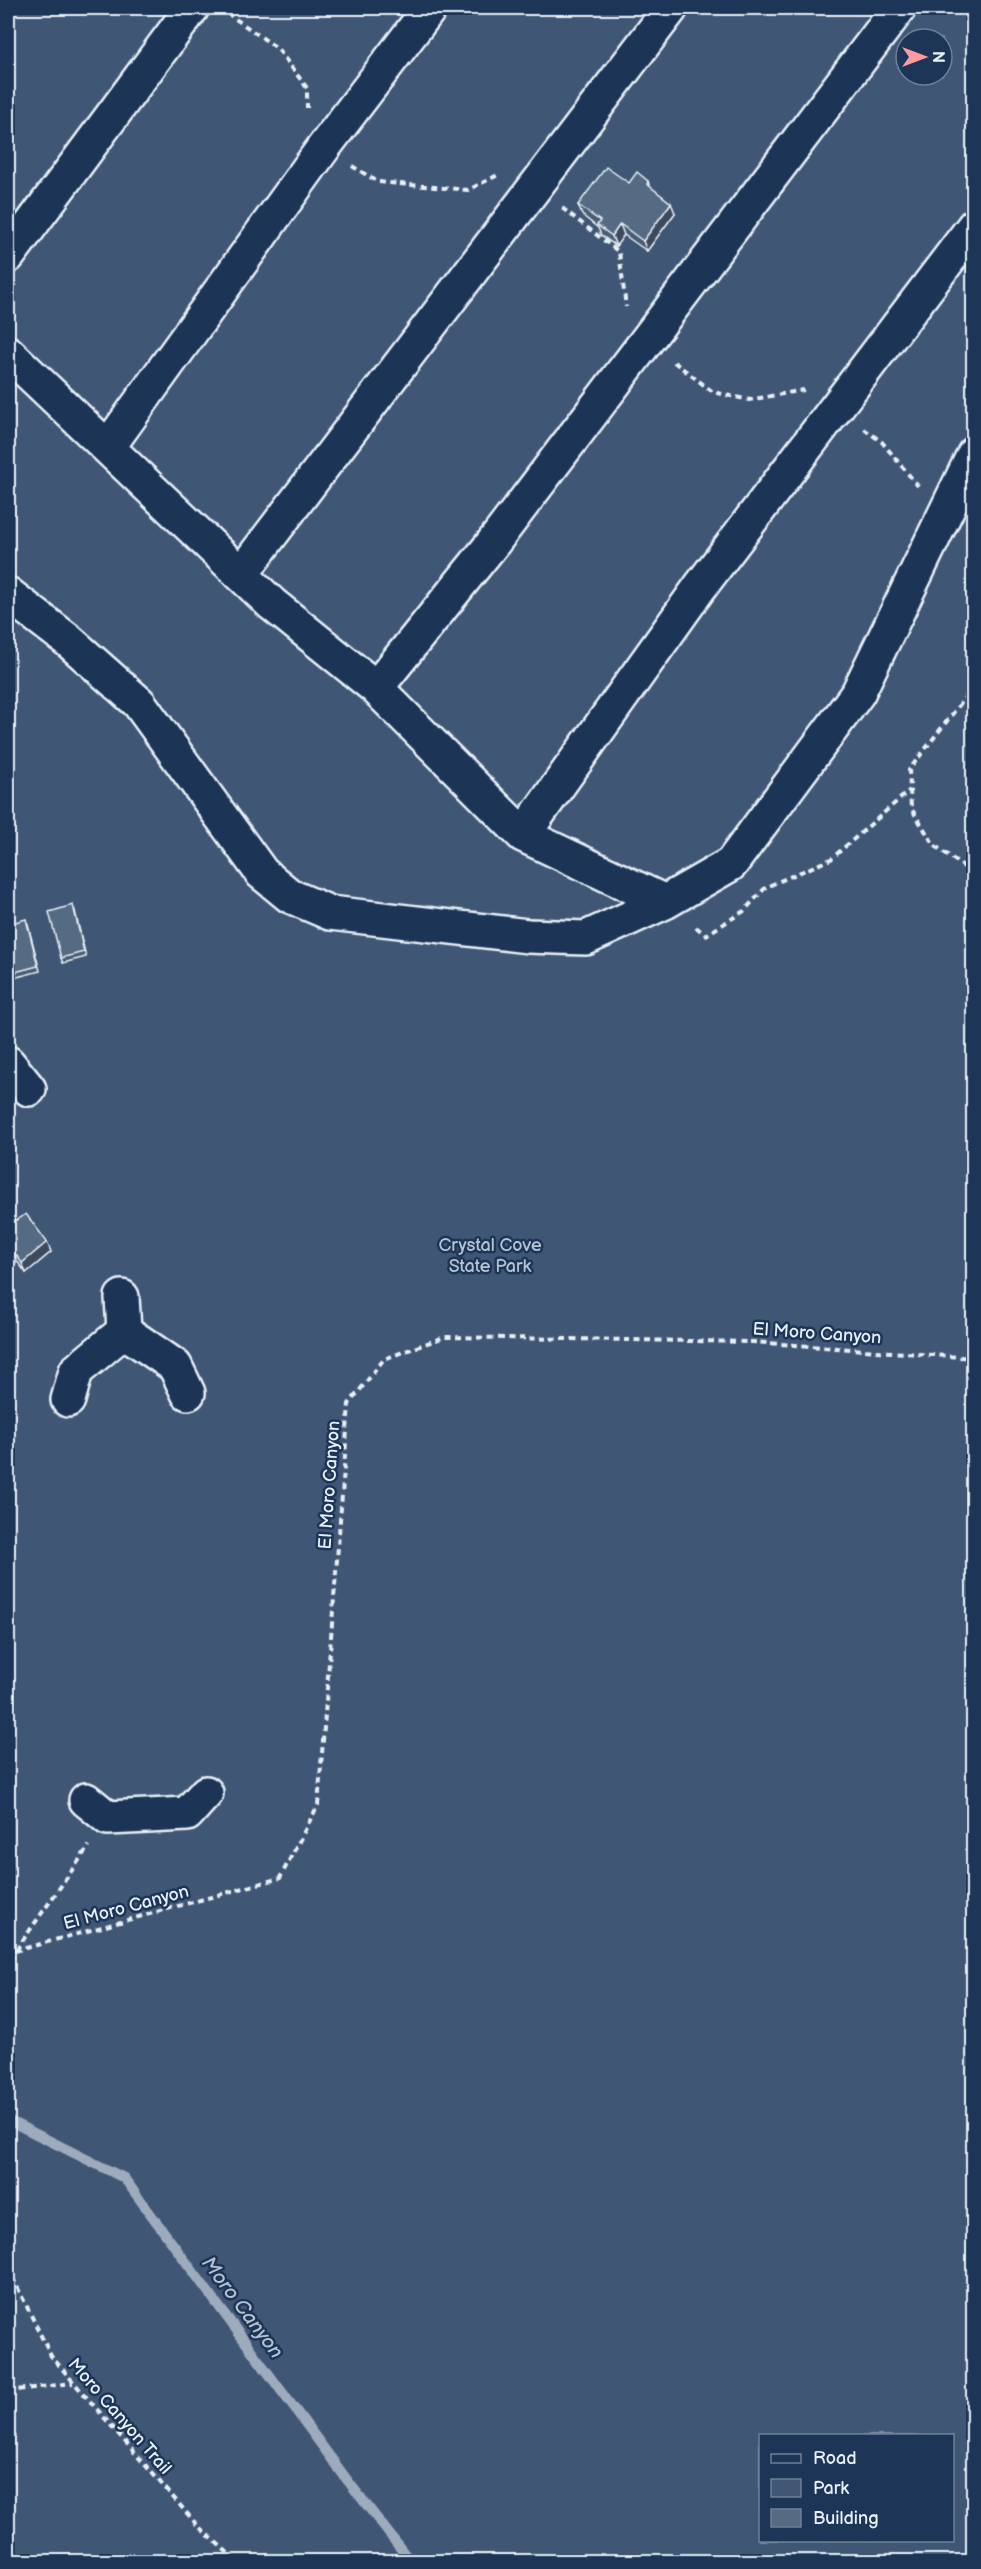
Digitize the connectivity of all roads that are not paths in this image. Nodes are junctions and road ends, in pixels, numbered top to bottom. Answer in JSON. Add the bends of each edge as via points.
{"nodes":[{"id":1,"x":192,"y":8,"type":"edge"},
{"id":2,"x":430,"y":8,"type":"edge"},
{"id":3,"x":671,"y":8,"type":"edge"},
{"id":4,"x":899,"y":8,"type":"edge"},
{"id":5,"x":974,"y":226,"type":"edge"},
{"id":6,"x":8,"y":256,"type":"edge"},
{"id":7,"x":8,"y":353,"type":"edge"},
{"id":8,"x":108,"y":447,"type":"junction"},
{"id":9,"x":974,"y":454,"type":"edge"},
{"id":10,"x":974,"y":498,"type":"edge"},
{"id":11,"x":943,"y":518,"type":"junction"},
{"id":12,"x":241,"y":574,"type":"junction"},
{"id":13,"x":8,"y":594,"type":"edge"},
{"id":14,"x":376,"y":688,"type":"junction"},
{"id":15,"x":523,"y":835,"type":"junction"},
{"id":16,"x":665,"y":902,"type":"junction"},
{"id":17,"x":8,"y":1063,"type":"edge"},
{"id":18,"x":29,"y":1089,"type":"dead end"},
{"id":19,"x":122,"y":1297,"type":"dead end"},
{"id":20,"x":124,"y":1331,"type":"junction"},
{"id":21,"x":188,"y":1393,"type":"dead end"},
{"id":22,"x":68,"y":1400,"type":"dead end"},
{"id":23,"x":207,"y":1793,"type":"dead end"},
{"id":24,"x":97,"y":1809,"type":"road end"}],
"edges":[{"from":1,"to":6,"type":"lane"},
{"from":2,"to":8,"type":"lane","via":[[324,147]]},
{"from":3,"to":12,"type":"lane"},
{"from":4,"to":14,"type":"lane","via":[[507,524]]},
{"from":5,"to":15,"type":"lane","via":[[700,587]]},
{"from":7,"to":8,"type":"lane"},
{"from":8,"to":12,"type":"lane"},
{"from":9,"to":11,"type":"lane"},
{"from":10,"to":11,"type":"lane"},
{"from":11,"to":16,"type":"lane","via":[[858,693],[731,864]]},
{"from":12,"to":14,"type":"lane"},
{"from":13,"to":16,"type":"lane","via":[[139,703],[262,873],[290,896],[330,913],[528,936],[586,938]]},
{"from":14,"to":15,"type":"lane"},
{"from":15,"to":16,"type":"lane"},
{"from":17,"to":18,"type":"lane"},
{"from":19,"to":20,"type":"lane"},
{"from":20,"to":21,"type":"lane","via":[[175,1366]]},
{"from":20,"to":22,"type":"lane","via":[[76,1371]]},
{"from":23,"to":24,"type":"lane","via":[[187,1814]]}]}
